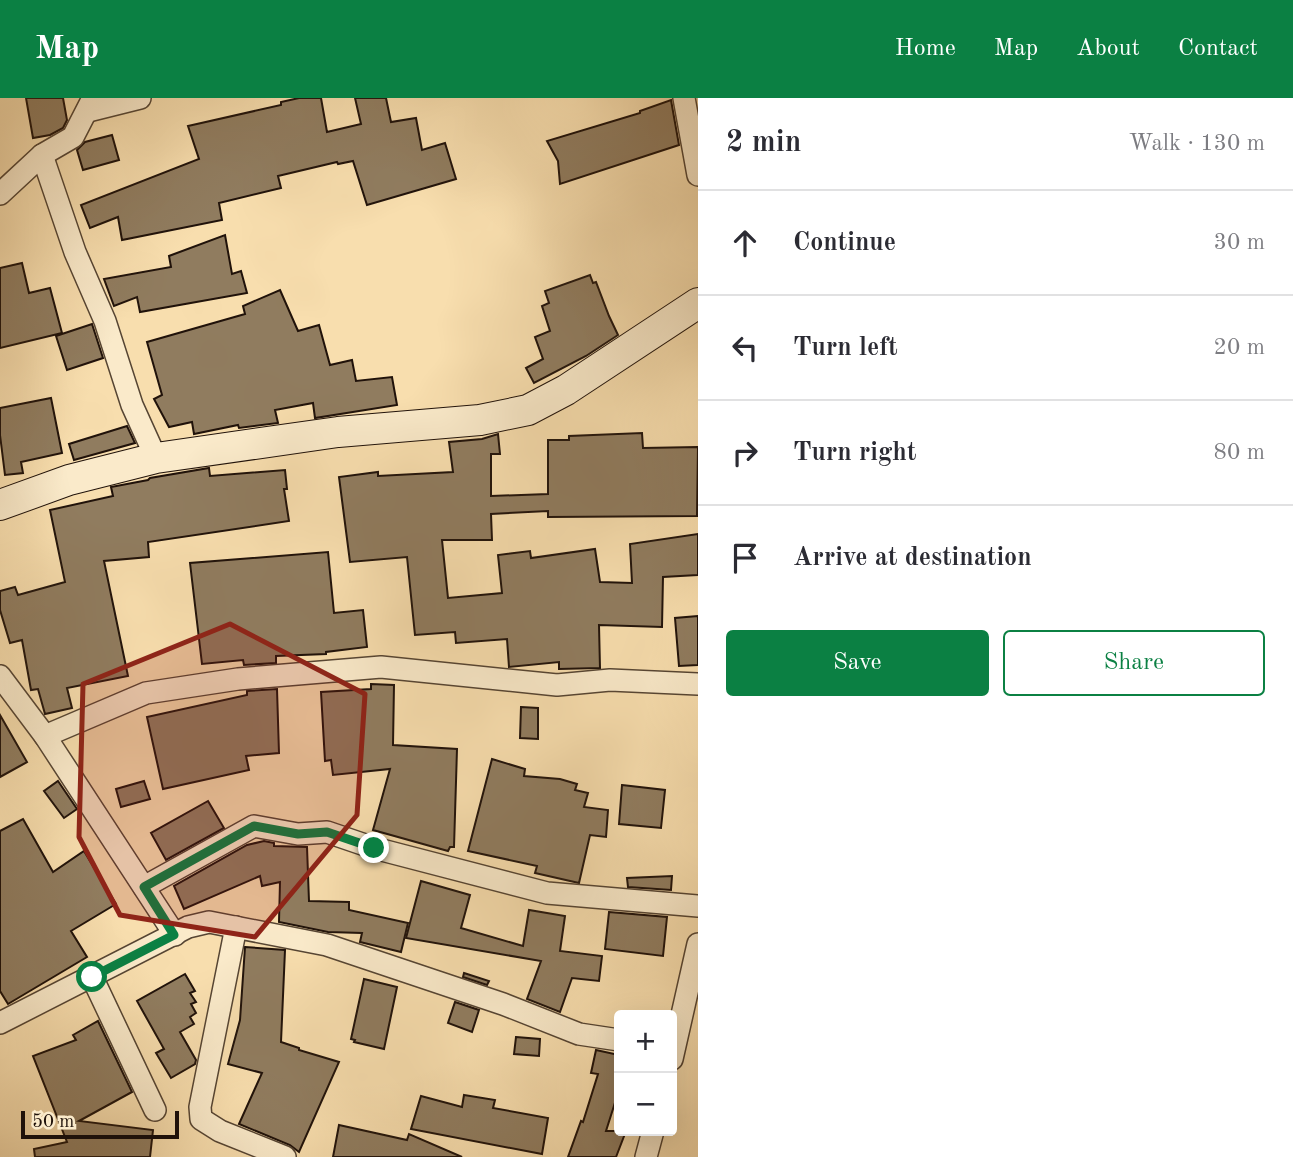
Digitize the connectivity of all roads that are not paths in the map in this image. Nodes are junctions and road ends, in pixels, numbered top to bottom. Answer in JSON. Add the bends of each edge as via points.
{"nodes":[{"id":1,"x":140,"y":98,"type":"edge"},
{"id":2,"x":684,"y":98,"type":"edge"},
{"id":3,"x":91,"y":105,"type":"edge"},
{"id":4,"x":42,"y":155,"type":"junction"},
{"id":5,"x":698,"y":175,"type":"edge"},
{"id":6,"x":0,"y":194,"type":"edge"},
{"id":7,"x":698,"y":303,"type":"edge"},
{"id":8,"x":156,"y":458,"type":"junction"},
{"id":9,"x":0,"y":505,"type":"edge"},
{"id":10,"x":0,"y":676,"type":"edge"},
{"id":11,"x":698,"y":684,"type":"edge"},
{"id":12,"x":44,"y":736,"type":"junction"},
{"id":13,"x":144,"y":887,"type":"junction"},
{"id":14,"x":698,"y":906,"type":"edge"},
{"id":15,"x":236,"y":927,"type":"junction"},
{"id":16,"x":174,"y":935,"type":"junction"},
{"id":17,"x":698,"y":944,"type":"edge"},
{"id":18,"x":92,"y":977,"type":"junction"},
{"id":19,"x":0,"y":1023,"type":"edge"},
{"id":20,"x":677,"y":1035,"type":"edge"},
{"id":21,"x":614,"y":1039,"type":"edge"},
{"id":22,"x":155,"y":1110,"type":"dead end"},
{"id":23,"x":652,"y":1136,"type":"edge"},
{"id":24,"x":285,"y":1157,"type":"edge"},
{"id":25,"x":646,"y":1157,"type":"edge"}],
"edges":[{"from":1,"to":3,"type":"street"},
{"from":2,"to":5,"type":"street"},
{"from":3,"to":4,"type":"street","via":[[73,137]]},
{"from":4,"to":6,"type":"street"},
{"from":4,"to":8,"type":"street","via":[[132,405]]},
{"from":7,"to":8,"type":"street","via":[[528,410],[480,420],[338,432]]},
{"from":8,"to":9,"type":"street","via":[[69,480]]},
{"from":10,"to":12,"type":"street"},
{"from":11,"to":12,"type":"street","via":[[610,680],[557,685],[381,667],[238,679],[146,693]]},
{"from":12,"to":13,"type":"street"},
{"from":13,"to":14,"type":"street","via":[[254,826],[298,834],[327,832],[547,893]]},
{"from":13,"to":16,"type":"street"},
{"from":15,"to":16,"type":"street","via":[[209,922]]},
{"from":15,"to":21,"type":"street","via":[[327,945],[579,1034]]},
{"from":15,"to":24,"type":"street","via":[[201,1119]]},
{"from":16,"to":18,"type":"street"},
{"from":17,"to":20,"type":"street"},
{"from":18,"to":19,"type":"street"},
{"from":18,"to":22,"type":"street"},
{"from":23,"to":25,"type":"street"}]}
